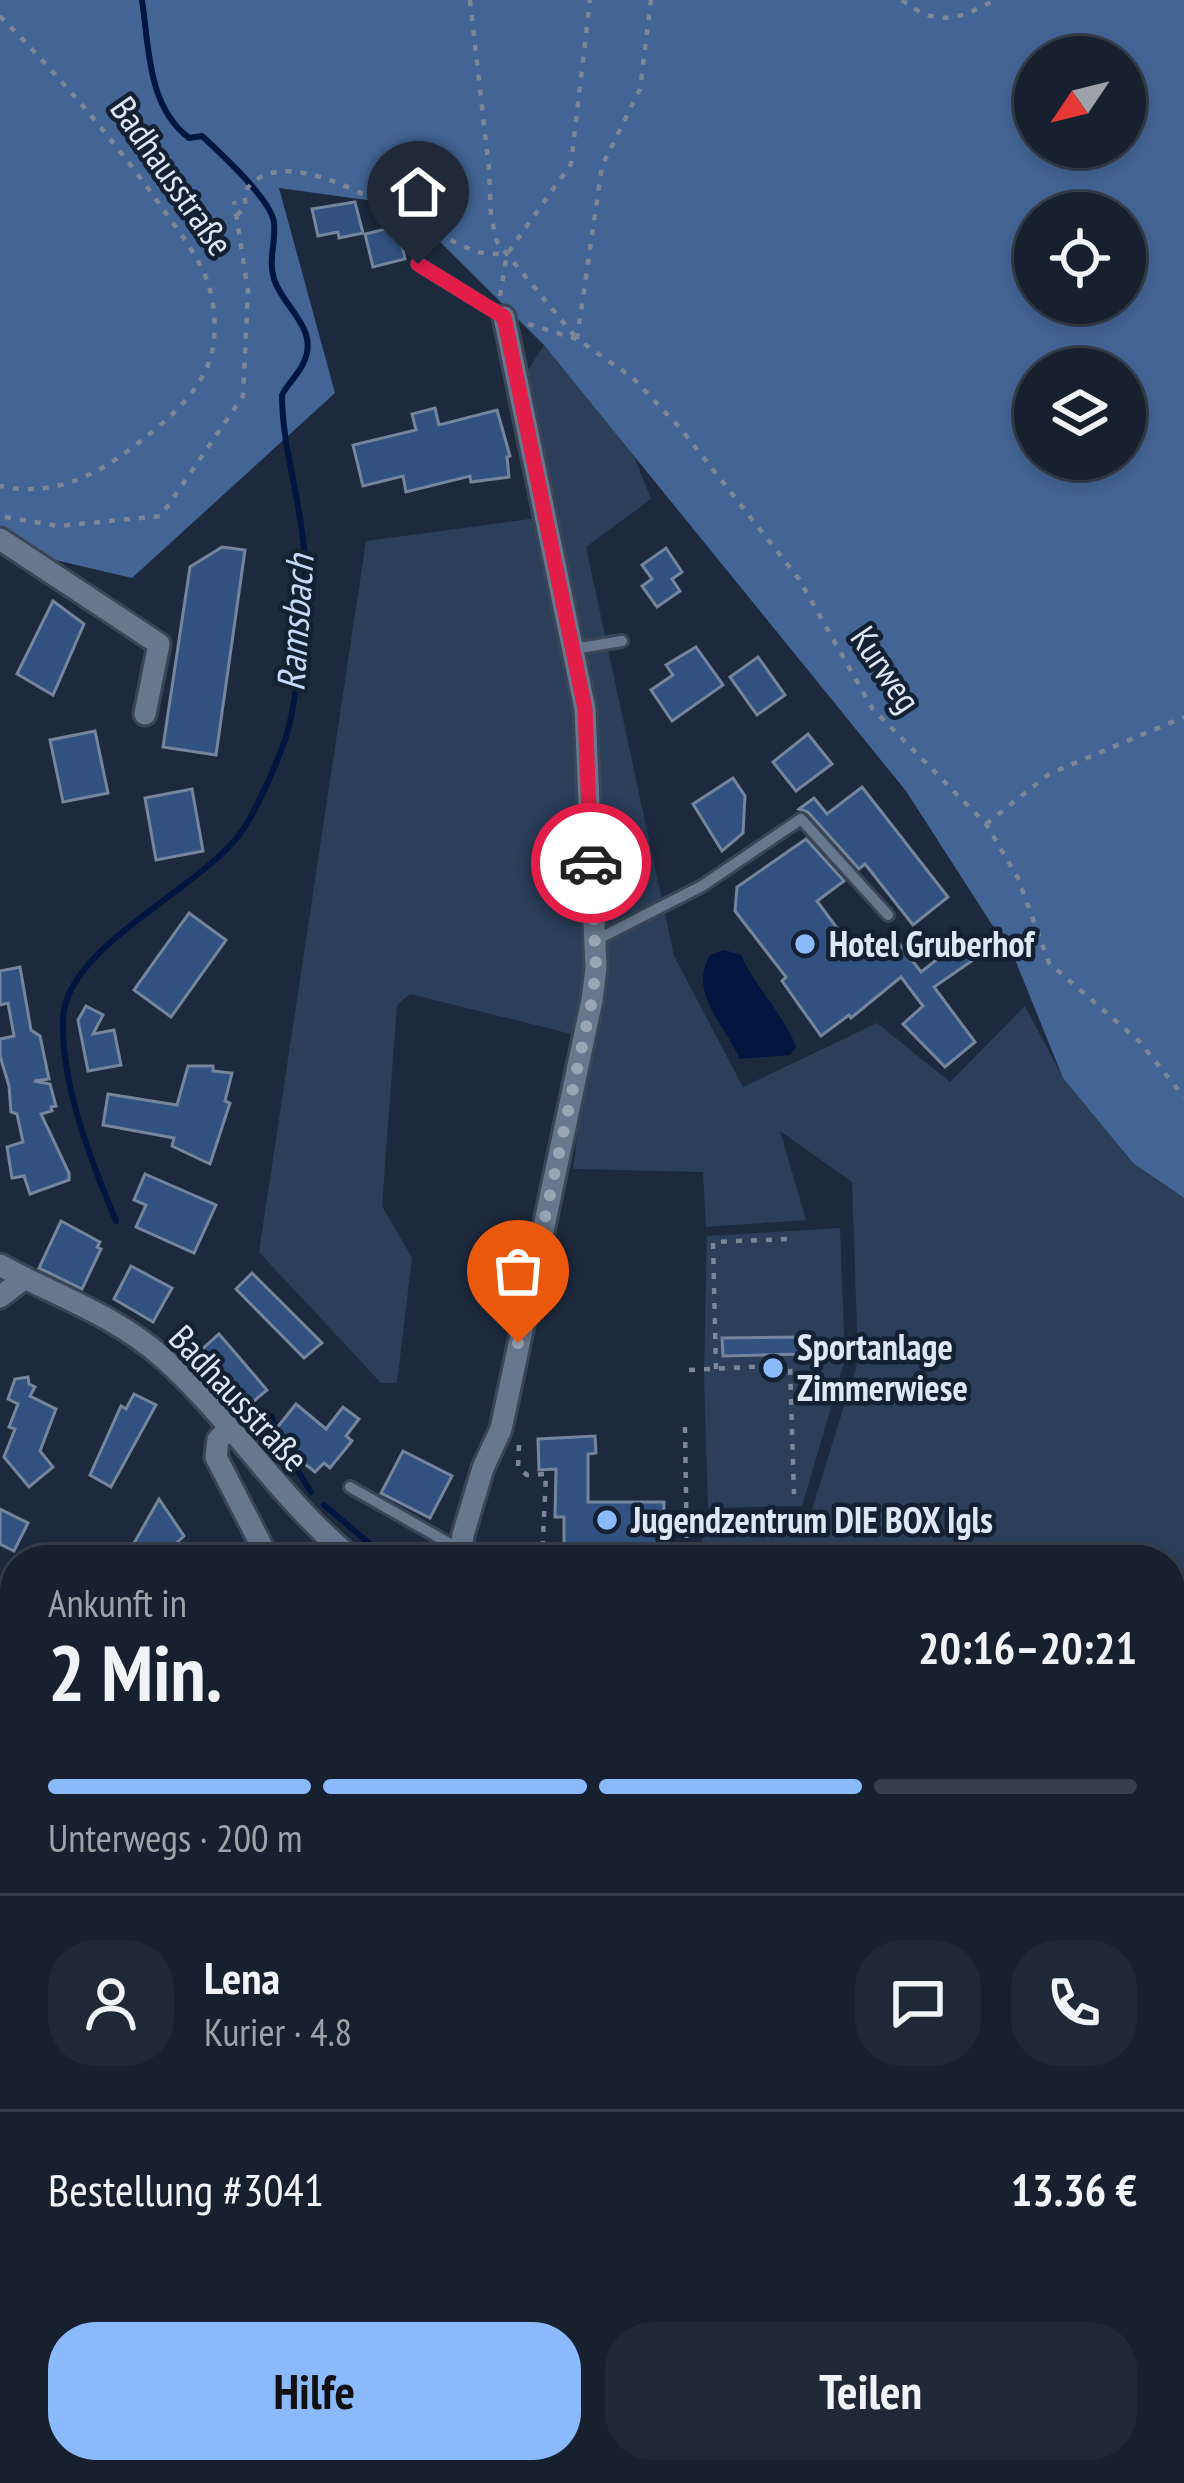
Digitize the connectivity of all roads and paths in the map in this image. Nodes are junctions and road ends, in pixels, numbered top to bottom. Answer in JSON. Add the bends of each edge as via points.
{"nodes":[{"id":1,"x":470,"y":0,"type":"edge"},
{"id":2,"x":590,"y":0,"type":"edge"},
{"id":3,"x":651,"y":0,"type":"edge"},
{"id":4,"x":902,"y":0,"type":"edge"},
{"id":5,"x":995,"y":0,"type":"edge"},
{"id":6,"x":0,"y":16,"type":"edge"},
{"id":7,"x":234,"y":201,"type":"dead end"},
{"id":8,"x":237,"y":215,"type":"junction"},
{"id":9,"x":507,"y":254,"type":"junction"},
{"id":10,"x":418,"y":264,"type":"dead end"},
{"id":11,"x":504,"y":317,"type":"junction"},
{"id":12,"x":577,"y":339,"type":"junction"},
{"id":13,"x":0,"y":486,"type":"edge"},
{"id":14,"x":0,"y":517,"type":"edge"},
{"id":15,"x":0,"y":539,"type":"edge"},
{"id":16,"x":622,"y":641,"type":"dead end"},
{"id":17,"x":574,"y":649,"type":"junction"},
{"id":18,"x":145,"y":714,"type":"dead end"},
{"id":19,"x":1184,"y":717,"type":"edge"},
{"id":20,"x":986,"y":824,"type":"junction"},
{"id":21,"x":888,"y":915,"type":"dead end"},
{"id":22,"x":593,"y":941,"type":"junction"},
{"id":23,"x":1184,"y":1096,"type":"edge"},
{"id":24,"x":788,"y":1240,"type":"dead end"},
{"id":25,"x":0,"y":1265,"type":"edge"},
{"id":26,"x":25,"y":1278,"type":"junction"},
{"id":27,"x":0,"y":1297,"type":"edge"},
{"id":28,"x":716,"y":1369,"type":"junction"},
{"id":29,"x":688,"y":1370,"type":"dead end"},
{"id":30,"x":520,"y":1427,"type":"dead end"},
{"id":31,"x":685,"y":1427,"type":"dead end"},
{"id":32,"x":228,"y":1429,"type":"junction"},
{"id":33,"x":350,"y":1487,"type":"dead end"},
{"id":34,"x":794,"y":1493,"type":"dead end"},
{"id":35,"x":261,"y":1545,"type":"edge"},
{"id":36,"x":337,"y":1545,"type":"edge"},
{"id":37,"x":446,"y":1545,"type":"edge"},
{"id":38,"x":464,"y":1545,"type":"edge"},
{"id":39,"x":543,"y":1545,"type":"edge"},
{"id":40,"x":688,"y":1545,"type":"edge"}],
"edges":[{"from":1,"to":9,"type":"path","via":[[490,218]]},
{"from":2,"to":9,"type":"path","via":[[571,164]]},
{"from":3,"to":12,"type":"path","via":[[640,89],[602,166]]},
{"from":4,"to":5,"type":"path","via":[[922,16],[961,18]]},
{"from":6,"to":13,"type":"path","name":"Badhausstraße","via":[[63,81],[188,245],[208,284],[214,331],[193,392],[134,447],[69,485]]},
{"from":7,"to":8,"type":"path"},
{"from":8,"to":9,"type":"path","via":[[253,179],[269,170],[306,173],[481,253]]},
{"from":8,"to":14,"type":"path","via":[[248,291],[243,396],[161,516],[58,526]]},
{"from":9,"to":11,"type":"path","via":[[499,291]]},
{"from":9,"to":12,"type":"path"},
{"from":10,"to":11,"type":"lane"},
{"from":11,"to":12,"type":"path","name":"Kurweg"},
{"from":11,"to":17,"type":"street"},
{"from":12,"to":20,"type":"path","name":"Kurweg","via":[[633,378],[681,429],[799,579],[872,708]]},
{"from":15,"to":18,"type":"street","via":[[159,644]]},
{"from":16,"to":17,"type":"lane"},
{"from":17,"to":22,"type":"street","via":[[587,736]]},
{"from":19,"to":20,"type":"path","via":[[1049,774]]},
{"from":20,"to":23,"type":"path","name":"Kurweg","via":[[1018,878],[1049,963],[1139,1041]]},
{"from":21,"to":22,"type":"lane","via":[[801,819],[702,886]]},
{"from":22,"to":38,"type":"street","via":[[592,1000],[501,1429],[470,1506]]},
{"from":24,"to":28,"type":"path","via":[[713,1242]]},
{"from":25,"to":26,"type":"street","name":"Badhausstraße"},
{"from":26,"to":27,"type":"street"},
{"from":26,"to":32,"type":"street","name":"Badhausstraße","via":[[157,1352]]},
{"from":28,"to":29,"type":"path"},
{"from":28,"to":34,"type":"path","via":[[790,1365]]},
{"from":30,"to":39,"type":"path","via":[[518,1467],[546,1474]]},
{"from":31,"to":40,"type":"path"},
{"from":32,"to":35,"type":"street","via":[[217,1457]]},
{"from":32,"to":36,"type":"street","name":"Badhausstraße"},
{"from":33,"to":37,"type":"lane"}]}
